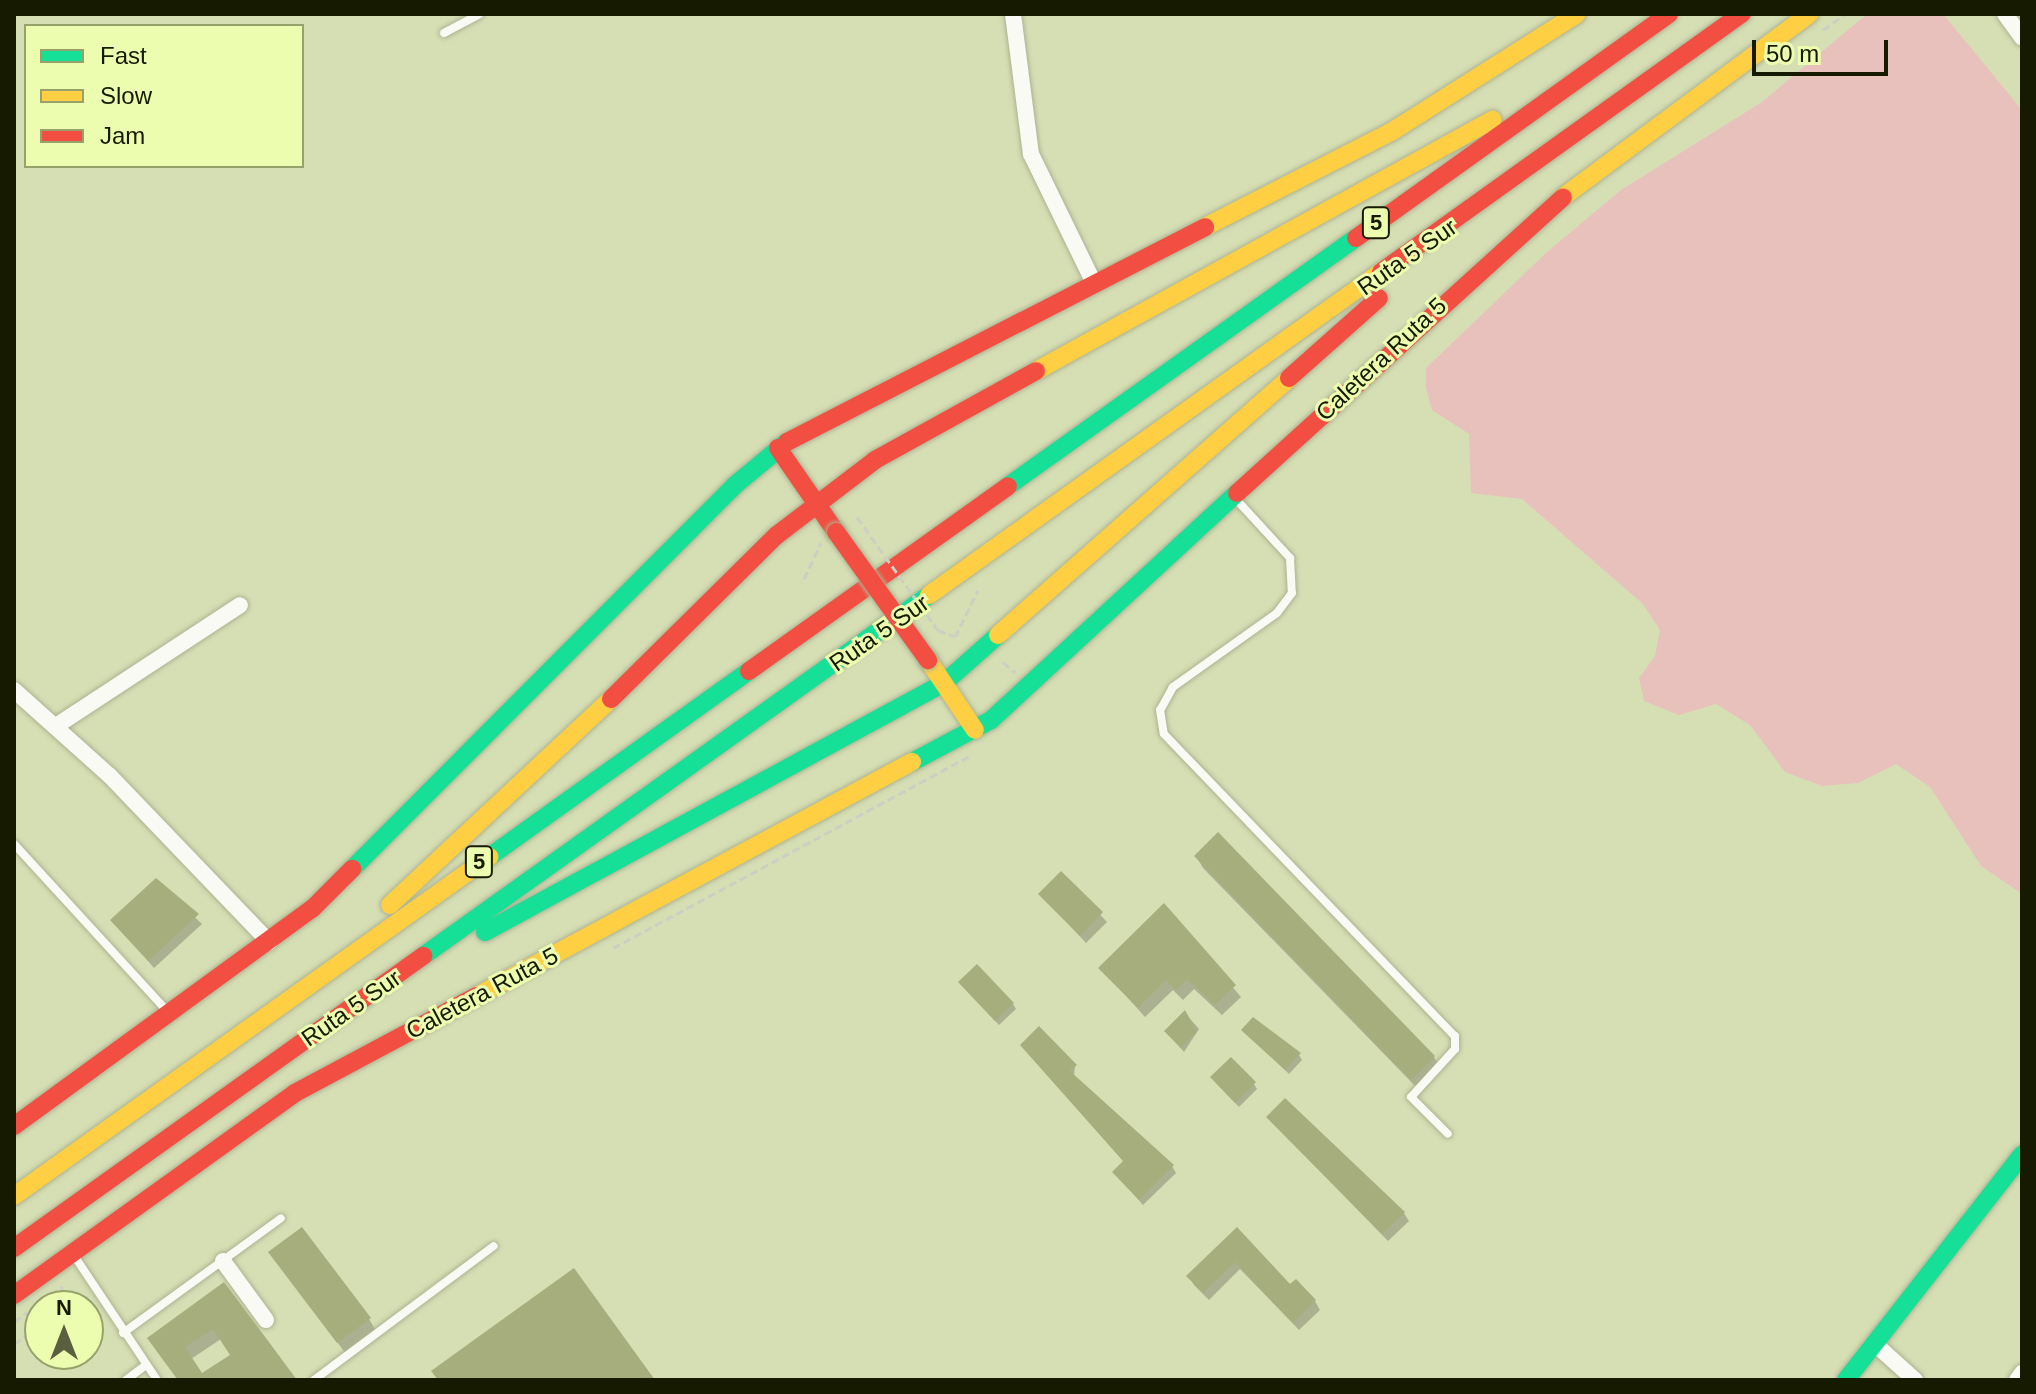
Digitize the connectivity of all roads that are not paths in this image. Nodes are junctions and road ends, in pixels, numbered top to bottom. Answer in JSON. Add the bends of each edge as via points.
{"nodes":[{"id":1,"x":479,"y":14,"type":"edge"},
{"id":2,"x":1013,"y":14,"type":"edge"},
{"id":3,"x":1577,"y":14,"type":"edge"},
{"id":4,"x":1669,"y":14,"type":"edge"},
{"id":5,"x":1742,"y":14,"type":"edge"},
{"id":6,"x":1809,"y":14,"type":"edge"},
{"id":7,"x":2005,"y":14,"type":"edge"},
{"id":8,"x":444,"y":33,"type":"dead end"},
{"id":9,"x":2022,"y":37,"type":"edge"},
{"id":10,"x":1622,"y":48,"type":"junction"},
{"id":11,"x":1491,"y":198,"type":"junction"},
{"id":12,"x":1093,"y":281,"type":"junction"},
{"id":13,"x":778,"y":448,"type":"junction"},
{"id":14,"x":1234,"y":496,"type":"junction"},
{"id":15,"x":816,"y":503,"type":"junction"},
{"id":16,"x":240,"y":605,"type":"dead end"},
{"id":17,"x":944,"y":683,"type":"junction"},
{"id":18,"x":14,"y":690,"type":"edge"},
{"id":19,"x":56,"y":726,"type":"junction"},
{"id":20,"x":975,"y":730,"type":"junction"},
{"id":21,"x":14,"y":844,"type":"edge"},
{"id":22,"x":269,"y":942,"type":"junction"},
{"id":23,"x":371,"y":994,"type":"junction"},
{"id":24,"x":278,"y":1005,"type":"junction"},
{"id":25,"x":170,"y":1015,"type":"junction"},
{"id":26,"x":14,"y":1126,"type":"edge"},
{"id":27,"x":1448,"y":1134,"type":"dead end"},
{"id":28,"x":2022,"y":1155,"type":"edge"},
{"id":29,"x":14,"y":1196,"type":"edge"},
{"id":30,"x":281,"y":1218,"type":"dead end"},
{"id":31,"x":494,"y":1246,"type":"dead end"},
{"id":32,"x":14,"y":1248,"type":"edge"},
{"id":33,"x":72,"y":1252,"type":"junction"},
{"id":34,"x":223,"y":1261,"type":"junction"},
{"id":35,"x":14,"y":1295,"type":"edge"},
{"id":36,"x":266,"y":1320,"type":"dead end"},
{"id":37,"x":123,"y":1333,"type":"junction"},
{"id":38,"x":1875,"y":1344,"type":"junction"},
{"id":39,"x":146,"y":1365,"type":"junction"},
{"id":40,"x":2022,"y":1373,"type":"edge"},
{"id":41,"x":126,"y":1380,"type":"edge"},
{"id":42,"x":157,"y":1380,"type":"edge"},
{"id":43,"x":314,"y":1380,"type":"edge"},
{"id":44,"x":1846,"y":1380,"type":"edge"},
{"id":45,"x":1915,"y":1380,"type":"edge"},
{"id":46,"x":2017,"y":1380,"type":"edge"}],
"edges":[{"from":1,"to":8,"type":"lane"},
{"from":2,"to":12,"type":"street","via":[[1031,154]]},
{"from":3,"to":12,"type":"main road","via":[[1438,107]]},
{"from":4,"to":10,"type":"main road","name":"Ruta 5 Sur","number":"5"},
{"from":5,"to":11,"type":"main road","name":"Ruta 5 Sur","number":"5"},
{"from":6,"to":14,"type":"main road","name":"Caletera Ruta 5","via":[[1548,208]]},
{"from":7,"to":9,"type":"street"},
{"from":10,"to":15,"type":"main road","via":[[891,449]]},
{"from":10,"to":24,"type":"main road","name":"Ruta 5 Sur","number":"5"},
{"from":11,"to":17,"type":"main road"},
{"from":11,"to":23,"type":"main road","name":"Ruta 5 Sur","number":"5"},
{"from":12,"to":13,"type":"main road","via":[[849,403]]},
{"from":13,"to":15,"type":"main road"},
{"from":13,"to":22,"type":"main road","via":[[395,830]]},
{"from":14,"to":20,"type":"main road","name":"Caletera Ruta 5"},
{"from":14,"to":27,"type":"lane","via":[[1290,558],[1292,593],[1277,613],[1164,697],[1164,734],[1455,1036],[1455,1049],[1411,1097]]},
{"from":15,"to":17,"type":"main road","bridge":true},
{"from":15,"to":24,"type":"main road","via":[[532,777]]},
{"from":16,"to":19,"type":"street"},
{"from":17,"to":20,"type":"main road"},
{"from":17,"to":23,"type":"main road"},
{"from":18,"to":19,"type":"street"},
{"from":19,"to":22,"type":"street"},
{"from":20,"to":33,"type":"main road","name":"Caletera Ruta 5","via":[[312,1083]]},
{"from":21,"to":25,"type":"lane"},
{"from":22,"to":25,"type":"main road"},
{"from":23,"to":32,"type":"main road","name":"Ruta 5 Sur","number":"5"},
{"from":24,"to":29,"type":"main road","name":"Ruta 5 Sur","number":"5"},
{"from":25,"to":26,"type":"main road"},
{"from":28,"to":38,"type":"main road"},
{"from":30,"to":34,"type":"lane"},
{"from":31,"to":43,"type":"lane"},
{"from":33,"to":35,"type":"main road","name":"Caletera Ruta 5"},
{"from":33,"to":37,"type":"lane"},
{"from":34,"to":36,"type":"street"},
{"from":34,"to":37,"type":"lane"},
{"from":37,"to":39,"type":"lane"},
{"from":38,"to":44,"type":"main road"},
{"from":38,"to":45,"type":"street"},
{"from":39,"to":41,"type":"lane"},
{"from":39,"to":42,"type":"lane"},
{"from":40,"to":46,"type":"street"}]}
